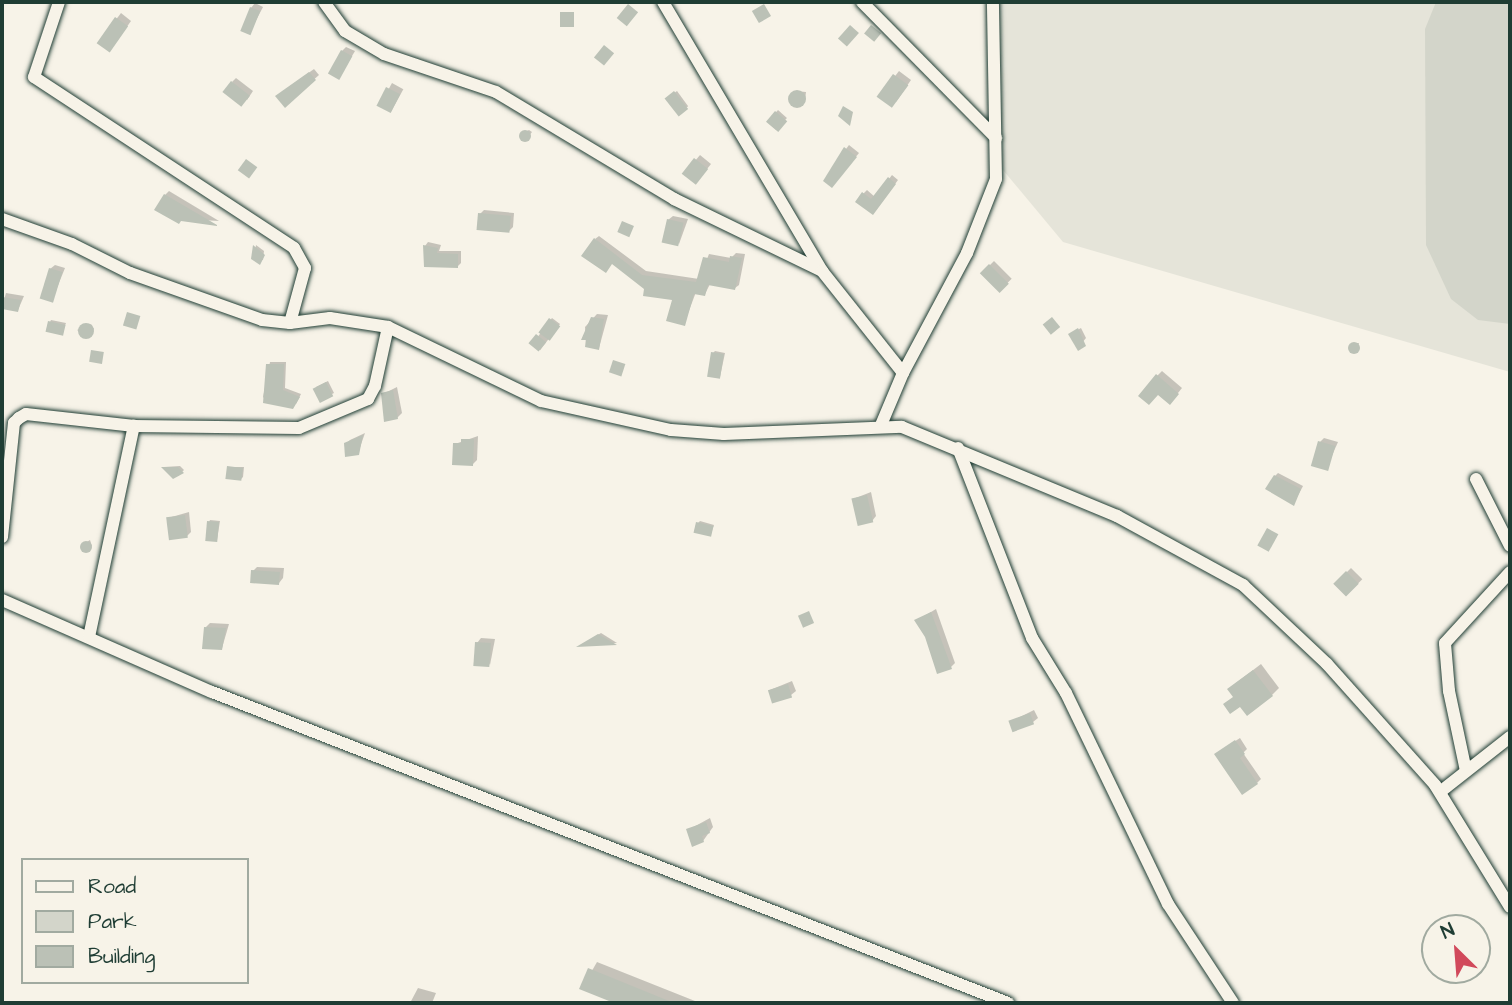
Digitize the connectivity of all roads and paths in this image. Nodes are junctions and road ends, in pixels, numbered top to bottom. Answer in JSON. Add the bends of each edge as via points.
{"nodes":[{"id":1,"x":59,"y":2,"type":"edge"},
{"id":2,"x":324,"y":2,"type":"edge"},
{"id":3,"x":663,"y":2,"type":"edge"},
{"id":4,"x":862,"y":2,"type":"edge"},
{"id":5,"x":993,"y":2,"type":"edge"},
{"id":6,"x":996,"y":138,"type":"junction"},
{"id":7,"x":2,"y":219,"type":"edge"},
{"id":8,"x":822,"y":271,"type":"junction"},
{"id":9,"x":290,"y":323,"type":"junction"},
{"id":10,"x":388,"y":327,"type":"junction"},
{"id":11,"x":903,"y":373,"type":"junction"},
{"id":12,"x":881,"y":425,"type":"junction"},
{"id":13,"x":134,"y":426,"type":"junction"},
{"id":14,"x":958,"y":449,"type":"junction"},
{"id":15,"x":1476,"y":479,"type":"dead end"},
{"id":16,"x":2,"y":537,"type":"edge"},
{"id":17,"x":1510,"y":546,"type":"edge"},
{"id":18,"x":1510,"y":572,"type":"edge"},
{"id":19,"x":2,"y":600,"type":"edge"},
{"id":20,"x":89,"y":637,"type":"junction"},
{"id":21,"x":1510,"y":737,"type":"edge"},
{"id":22,"x":1466,"y":771,"type":"junction"},
{"id":23,"x":1440,"y":792,"type":"junction"},
{"id":24,"x":1510,"y":907,"type":"edge"},
{"id":25,"x":1008,"y":1003,"type":"edge"},
{"id":26,"x":1233,"y":1003,"type":"edge"}],
"edges":[{"from":1,"to":9,"type":"street","via":[[34,77],[294,248],[305,268]]},
{"from":2,"to":8,"type":"street","via":[[345,31],[384,54],[496,92],[674,200]]},
{"from":3,"to":8,"type":"street"},
{"from":4,"to":6,"type":"street"},
{"from":5,"to":6,"type":"street"},
{"from":6,"to":11,"type":"street","via":[[996,179],[988,205]]},
{"from":7,"to":9,"type":"street","via":[[72,244],[143,278],[262,320]]},
{"from":8,"to":11,"type":"street"},
{"from":9,"to":10,"type":"street","via":[[330,318]]},
{"from":10,"to":12,"type":"street","via":[[541,401],[670,430],[724,434]]},
{"from":10,"to":13,"type":"street","via":[[373,393],[325,421],[280,430]]},
{"from":11,"to":12,"type":"street"},
{"from":12,"to":14,"type":"street","via":[[902,427]]},
{"from":13,"to":16,"type":"street","via":[[26,414],[19,418],[14,423]]},
{"from":13,"to":20,"type":"street"},
{"from":14,"to":23,"type":"street","via":[[1117,516],[1243,585],[1326,664]]},
{"from":14,"to":26,"type":"street","via":[[1032,638],[1066,693],[1168,904]]},
{"from":15,"to":17,"type":"street"},
{"from":18,"to":22,"type":"street","via":[[1445,643],[1449,691]]},
{"from":19,"to":20,"type":"street"},
{"from":20,"to":25,"type":"street","via":[[212,692]]},
{"from":21,"to":22,"type":"street"},
{"from":22,"to":23,"type":"street"},
{"from":23,"to":24,"type":"street"}]}
